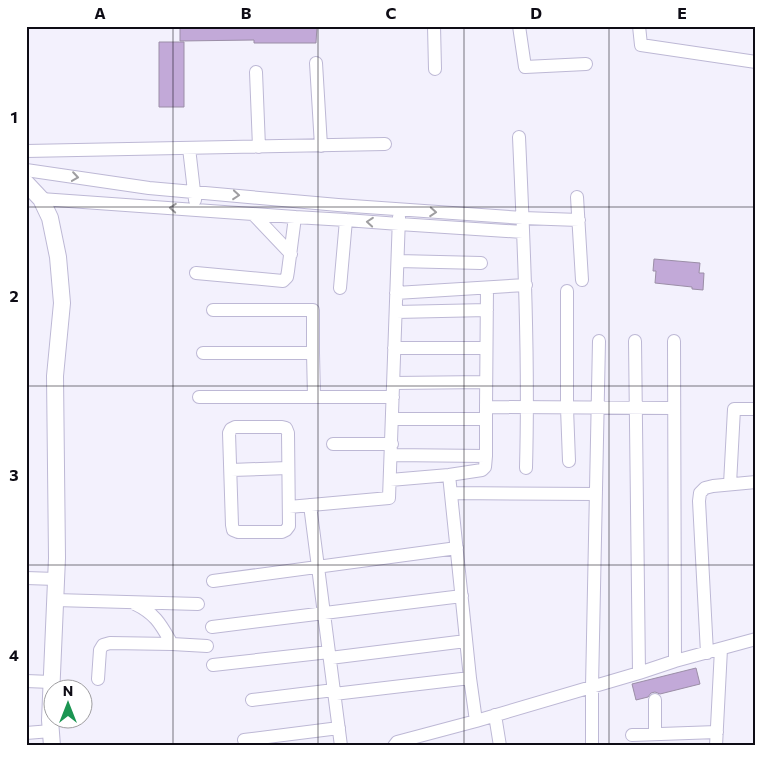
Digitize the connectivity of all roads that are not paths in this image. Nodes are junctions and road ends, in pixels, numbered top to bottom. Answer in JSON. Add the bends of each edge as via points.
{"nodes":[{"id":1,"x":434,"y":26,"type":"edge"},
{"id":2,"x":519,"y":26,"type":"edge"},
{"id":3,"x":639,"y":26,"type":"edge"},
{"id":4,"x":756,"y":62,"type":"edge"},
{"id":5,"x":316,"y":64,"type":"dead end"},
{"id":6,"x":586,"y":64,"type":"dead end"},
{"id":7,"x":434,"y":69,"type":"dead end"},
{"id":8,"x":256,"y":72,"type":"dead end"},
{"id":9,"x":519,"y":137,"type":"dead end"},
{"id":10,"x":385,"y":144,"type":"dead end"},
{"id":11,"x":321,"y":146,"type":"junction"},
{"id":12,"x":258,"y":147,"type":"junction"},
{"id":13,"x":189,"y":148,"type":"junction"},
{"id":14,"x":26,"y":150,"type":"edge"},
{"id":15,"x":26,"y":170,"type":"edge"},
{"id":16,"x":26,"y":183,"type":"edge"},
{"id":17,"x":194,"y":192,"type":"junction"},
{"id":18,"x":577,"y":197,"type":"dead end"},
{"id":19,"x":40,"y":199,"type":"junction"},
{"id":20,"x":399,"y":209,"type":"junction"},
{"id":21,"x":197,"y":210,"type":"junction"},
{"id":22,"x":253,"y":214,"type":"junction"},
{"id":23,"x":295,"y":217,"type":"junction"},
{"id":24,"x":523,"y":218,"type":"junction"},
{"id":25,"x":346,"y":220,"type":"junction"},
{"id":26,"x":579,"y":220,"type":"junction"},
{"id":27,"x":399,"y":224,"type":"junction"},
{"id":28,"x":523,"y":232,"type":"junction"},
{"id":29,"x":291,"y":254,"type":"junction"},
{"id":30,"x":398,"y":261,"type":"junction"},
{"id":31,"x":481,"y":262,"type":"dead end"},
{"id":32,"x":196,"y":273,"type":"dead end"},
{"id":33,"x":582,"y":280,"type":"dead end"},
{"id":34,"x":526,"y":286,"type":"junction"},
{"id":35,"x":340,"y":288,"type":"dead end"},
{"id":36,"x":487,"y":288,"type":"junction"},
{"id":37,"x":567,"y":291,"type":"dead end"},
{"id":38,"x":396,"y":293,"type":"junction"},
{"id":39,"x":213,"y":310,"type":"dead end"},
{"id":40,"x":487,"y":310,"type":"junction"},
{"id":41,"x":396,"y":312,"type":"junction"},
{"id":42,"x":599,"y":341,"type":"dead end"},
{"id":43,"x":635,"y":341,"type":"dead end"},
{"id":44,"x":674,"y":341,"type":"dead end"},
{"id":45,"x":394,"y":348,"type":"junction"},
{"id":46,"x":486,"y":348,"type":"junction"},
{"id":47,"x":203,"y":353,"type":"dead end"},
{"id":48,"x":312,"y":353,"type":"junction"},
{"id":49,"x":486,"y":382,"type":"junction"},
{"id":50,"x":393,"y":383,"type":"junction"},
{"id":51,"x":199,"y":397,"type":"dead end"},
{"id":52,"x":314,"y":397,"type":"junction"},
{"id":53,"x":393,"y":397,"type":"junction"},
{"id":54,"x":528,"y":407,"type":"junction"},
{"id":55,"x":567,"y":408,"type":"junction"},
{"id":56,"x":598,"y":408,"type":"junction"},
{"id":57,"x":636,"y":408,"type":"junction"},
{"id":58,"x":674,"y":408,"type":"junction"},
{"id":59,"x":756,"y":409,"type":"edge"},
{"id":60,"x":486,"y":413,"type":"junction"},
{"id":61,"x":392,"y":419,"type":"junction"},
{"id":62,"x":333,"y":444,"type":"dead end"},
{"id":63,"x":392,"y":450,"type":"junction"},
{"id":64,"x":486,"y":456,"type":"junction"},
{"id":65,"x":569,"y":461,"type":"dead end"},
{"id":66,"x":288,"y":468,"type":"junction"},
{"id":67,"x":526,"y":468,"type":"dead end"},
{"id":68,"x":231,"y":470,"type":"junction"},
{"id":69,"x":449,"y":475,"type":"junction"},
{"id":70,"x":390,"y":480,"type":"junction"},
{"id":71,"x":756,"y":482,"type":"edge"},
{"id":72,"x":730,"y":484,"type":"junction"},
{"id":73,"x":451,"y":493,"type":"junction"},
{"id":74,"x":596,"y":494,"type":"junction"},
{"id":75,"x":310,"y":505,"type":"junction"},
{"id":76,"x":289,"y":507,"type":"junction"},
{"id":77,"x":457,"y":548,"type":"junction"},
{"id":78,"x":318,"y":568,"type":"junction"},
{"id":79,"x":26,"y":578,"type":"edge"},
{"id":80,"x":56,"y":579,"type":"junction"},
{"id":81,"x":213,"y":581,"type":"dead end"},
{"id":82,"x":462,"y":596,"type":"junction"},
{"id":83,"x":55,"y":600,"type":"junction"},
{"id":84,"x":131,"y":602,"type":"junction"},
{"id":85,"x":198,"y":604,"type":"dead end"},
{"id":86,"x":324,"y":613,"type":"junction"},
{"id":87,"x":212,"y":626,"type":"dead end"},
{"id":88,"x":756,"y":639,"type":"edge"},
{"id":89,"x":466,"y":641,"type":"junction"},
{"id":90,"x":172,"y":644,"type":"junction"},
{"id":91,"x":208,"y":646,"type":"dead end"},
{"id":92,"x":721,"y":649,"type":"junction"},
{"id":93,"x":708,"y":653,"type":"junction"},
{"id":94,"x":329,"y":655,"type":"junction"},
{"id":95,"x":675,"y":661,"type":"junction"},
{"id":96,"x":213,"y":665,"type":"dead end"},
{"id":97,"x":639,"y":673,"type":"junction"},
{"id":98,"x":470,"y":678,"type":"junction"},
{"id":99,"x":98,"y":679,"type":"dead end"},
{"id":100,"x":52,"y":680,"type":"edge"},
{"id":101,"x":26,"y":681,"type":"edge"},
{"id":102,"x":42,"y":682,"type":"edge"},
{"id":103,"x":592,"y":687,"type":"junction"},
{"id":104,"x":334,"y":692,"type":"junction"},
{"id":105,"x":252,"y":700,"type":"dead end"},
{"id":106,"x":655,"y":700,"type":"dead end"},
{"id":107,"x":495,"y":715,"type":"junction"},
{"id":108,"x":476,"y":721,"type":"junction"},
{"id":109,"x":339,"y":728,"type":"junction"},
{"id":110,"x":716,"y":732,"type":"junction"},
{"id":111,"x":26,"y":733,"type":"edge"},
{"id":112,"x":632,"y":734,"type":"dead end"},
{"id":113,"x":655,"y":734,"type":"junction"},
{"id":114,"x":51,"y":738,"type":"edge"},
{"id":115,"x":244,"y":740,"type":"dead end"},
{"id":116,"x":341,"y":746,"type":"edge"},
{"id":117,"x":394,"y":746,"type":"edge"},
{"id":118,"x":500,"y":746,"type":"edge"},
{"id":119,"x":592,"y":746,"type":"edge"},
{"id":120,"x":716,"y":746,"type":"edge"}],
"edges":[{"from":1,"to":7,"type":"street"},
{"from":2,"to":6,"type":"street","via":[[525,68]]},
{"from":3,"to":4,"type":"street","via":[[641,45]]},
{"from":5,"to":11,"type":"street"},
{"from":8,"to":12,"type":"street"},
{"from":9,"to":24,"type":"street"},
{"from":10,"to":11,"type":"street"},
{"from":11,"to":12,"type":"street"},
{"from":12,"to":13,"type":"street"},
{"from":13,"to":14,"type":"street"},
{"from":13,"to":17,"type":"street"},
{"from":15,"to":17,"type":"street","one_way":true},
{"from":16,"to":19,"type":"street"},
{"from":17,"to":20,"type":"street","one_way":true},
{"from":17,"to":21,"type":"street"},
{"from":18,"to":26,"type":"street"},
{"from":21,"to":19,"type":"street","one_way":true},
{"from":19,"to":80,"type":"street","via":[[50,218],[62,303],[55,376]]},
{"from":20,"to":24,"type":"street","one_way":true},
{"from":20,"to":27,"type":"street"},
{"from":21,"to":22,"type":"street"},
{"from":22,"to":23,"type":"street"},
{"from":22,"to":29,"type":"street"},
{"from":23,"to":25,"type":"street"},
{"from":23,"to":29,"type":"street"},
{"from":24,"to":26,"type":"street"},
{"from":24,"to":28,"type":"street"},
{"from":27,"to":25,"type":"street","one_way":true},
{"from":25,"to":35,"type":"street"},
{"from":26,"to":33,"type":"street"},
{"from":27,"to":28,"type":"street"},
{"from":27,"to":30,"type":"street"},
{"from":28,"to":34,"type":"street"},
{"from":29,"to":32,"type":"street","via":[[287,277],[283,281]]},
{"from":30,"to":31,"type":"street"},
{"from":30,"to":38,"type":"street"},
{"from":34,"to":36,"type":"street"},
{"from":34,"to":54,"type":"street"},
{"from":36,"to":38,"type":"street"},
{"from":36,"to":40,"type":"street"},
{"from":37,"to":55,"type":"street"},
{"from":38,"to":41,"type":"street"},
{"from":39,"to":48,"type":"street","via":[[313,310]]},
{"from":40,"to":41,"type":"street"},
{"from":40,"to":46,"type":"street"},
{"from":41,"to":45,"type":"street"},
{"from":42,"to":56,"type":"street"},
{"from":43,"to":57,"type":"street"},
{"from":44,"to":58,"type":"street"},
{"from":45,"to":46,"type":"street"},
{"from":45,"to":50,"type":"street"},
{"from":46,"to":49,"type":"street"},
{"from":47,"to":48,"type":"street"},
{"from":48,"to":52,"type":"street"},
{"from":49,"to":50,"type":"street"},
{"from":49,"to":60,"type":"street"},
{"from":50,"to":53,"type":"street"},
{"from":51,"to":52,"type":"street"},
{"from":52,"to":53,"type":"street"},
{"from":53,"to":61,"type":"street"},
{"from":54,"to":55,"type":"street"},
{"from":54,"to":60,"type":"street"},
{"from":54,"to":67,"type":"street"},
{"from":55,"to":56,"type":"street"},
{"from":55,"to":65,"type":"street"},
{"from":56,"to":57,"type":"street"},
{"from":56,"to":74,"type":"street"},
{"from":57,"to":58,"type":"street"},
{"from":57,"to":97,"type":"street"},
{"from":58,"to":95,"type":"street"},
{"from":59,"to":72,"type":"street","via":[[734,409]]},
{"from":60,"to":61,"type":"street"},
{"from":60,"to":64,"type":"street"},
{"from":61,"to":63,"type":"street"},
{"from":62,"to":63,"type":"street"},
{"from":63,"to":64,"type":"street"},
{"from":63,"to":70,"type":"street"},
{"from":64,"to":69,"type":"street","via":[[482,470]]},
{"from":66,"to":68,"type":"street"},
{"from":66,"to":68,"type":"street","via":[[286,428],[235,427],[229,433]]},
{"from":66,"to":76,"type":"street"},
{"from":68,"to":76,"type":"street","via":[[233,530],[282,532],[289,526]]},
{"from":69,"to":70,"type":"street"},
{"from":69,"to":73,"type":"street"},
{"from":70,"to":75,"type":"street","via":[[389,498]]},
{"from":71,"to":72,"type":"street"},
{"from":72,"to":93,"type":"street","via":[[705,488],[700,493]]},
{"from":73,"to":74,"type":"street"},
{"from":73,"to":77,"type":"street"},
{"from":74,"to":103,"type":"street"},
{"from":75,"to":76,"type":"street"},
{"from":75,"to":78,"type":"street"},
{"from":77,"to":78,"type":"street"},
{"from":77,"to":82,"type":"street"},
{"from":78,"to":81,"type":"street"},
{"from":78,"to":86,"type":"street"},
{"from":79,"to":80,"type":"street"},
{"from":80,"to":83,"type":"street"},
{"from":82,"to":86,"type":"street"},
{"from":82,"to":89,"type":"street"},
{"from":83,"to":84,"type":"street"},
{"from":83,"to":100,"type":"street"},
{"from":84,"to":85,"type":"street"},
{"from":84,"to":90,"type":"street","via":[[157,619]]},
{"from":86,"to":87,"type":"street"},
{"from":86,"to":94,"type":"street"},
{"from":88,"to":92,"type":"street"},
{"from":89,"to":94,"type":"street"},
{"from":89,"to":98,"type":"street"},
{"from":90,"to":91,"type":"street"},
{"from":90,"to":99,"type":"street","via":[[110,642],[102,645]]},
{"from":92,"to":93,"type":"street"},
{"from":92,"to":110,"type":"street"},
{"from":93,"to":95,"type":"street"},
{"from":94,"to":96,"type":"street"},
{"from":94,"to":104,"type":"street"},
{"from":95,"to":97,"type":"street"},
{"from":97,"to":103,"type":"street"},
{"from":98,"to":104,"type":"street"},
{"from":98,"to":108,"type":"street"},
{"from":101,"to":102,"type":"street"},
{"from":103,"to":107,"type":"street"},
{"from":103,"to":119,"type":"street"},
{"from":104,"to":105,"type":"street"},
{"from":104,"to":109,"type":"street"},
{"from":106,"to":113,"type":"street"},
{"from":107,"to":108,"type":"street"},
{"from":107,"to":118,"type":"street"},
{"from":108,"to":117,"type":"street","via":[[398,742]]},
{"from":109,"to":115,"type":"street"},
{"from":109,"to":116,"type":"street"},
{"from":110,"to":113,"type":"street"},
{"from":110,"to":120,"type":"street"},
{"from":111,"to":114,"type":"street"},
{"from":112,"to":113,"type":"street"}]}
